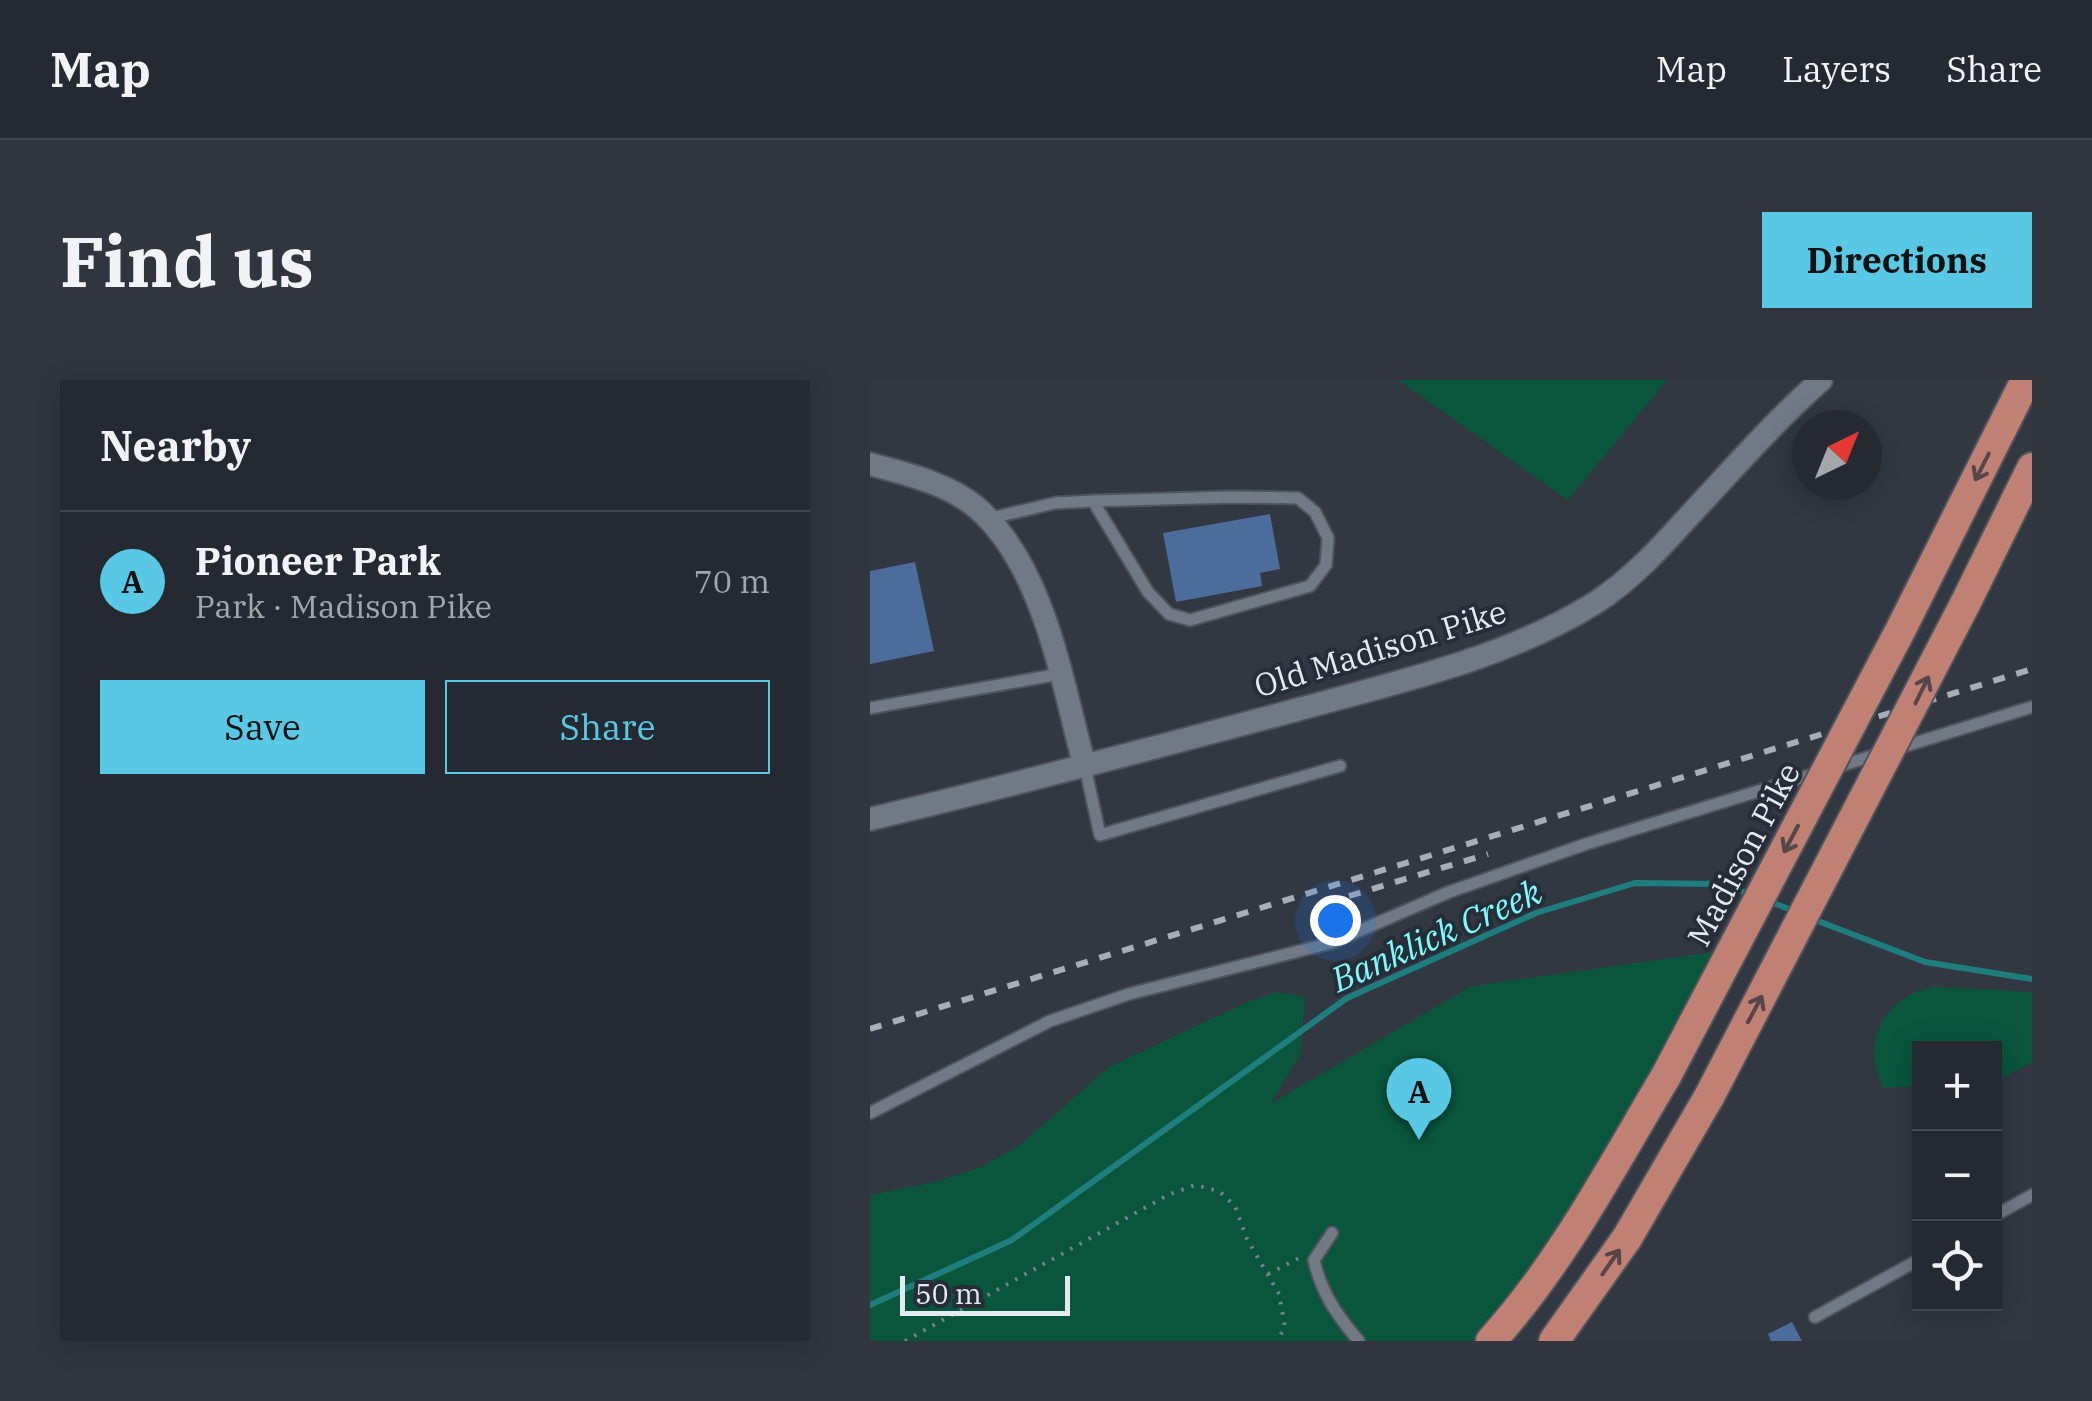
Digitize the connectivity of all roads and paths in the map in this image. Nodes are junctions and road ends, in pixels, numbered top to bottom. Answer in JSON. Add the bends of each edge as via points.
{"nodes":[{"id":1,"x":1822,"y":380,"type":"edge"},
{"id":2,"x":2026,"y":380,"type":"edge"},
{"id":3,"x":870,"y":464,"type":"edge"},
{"id":4,"x":2032,"y":468,"type":"edge"},
{"id":5,"x":1093,"y":502,"type":"junction"},
{"id":6,"x":986,"y":519,"type":"junction"},
{"id":7,"x":1060,"y":674,"type":"junction"},
{"id":8,"x":2032,"y":707,"type":"edge"},
{"id":9,"x":870,"y":708,"type":"edge"},
{"id":10,"x":1340,"y":766,"type":"dead end"},
{"id":11,"x":1085,"y":767,"type":"junction"},
{"id":12,"x":870,"y":820,"type":"edge"},
{"id":13,"x":870,"y":1112,"type":"edge"},
{"id":14,"x":2032,"y":1195,"type":"edge"},
{"id":15,"x":2002,"y":1212,"type":"edge"},
{"id":16,"x":1332,"y":1233,"type":"dead end"},
{"id":17,"x":1314,"y":1260,"type":"junction"},
{"id":18,"x":1912,"y":1262,"type":"edge"},
{"id":19,"x":1268,"y":1274,"type":"junction"},
{"id":20,"x":1815,"y":1317,"type":"dead end"},
{"id":21,"x":905,"y":1341,"type":"edge"},
{"id":22,"x":1277,"y":1341,"type":"edge"},
{"id":23,"x":1358,"y":1341,"type":"edge"},
{"id":24,"x":1491,"y":1341,"type":"edge"},
{"id":25,"x":1554,"y":1341,"type":"edge"}],
"edges":[{"from":1,"to":11,"type":"street","name":"Old Madison Pike","via":[[1656,552],[1596,602],[1557,624],[1410,679]]},
{"from":2,"to":24,"type":"main road","name":"Madison Pike","one_way":true,"bridge":true,"via":[[1666,1076],[1579,1226]]},
{"from":3,"to":6,"type":"street","via":[[954,493]]},
{"from":25,"to":4,"type":"main road","one_way":true,"bridge":true,"via":[[1628,1238],[1710,1096]]},
{"from":5,"to":5,"type":"lane","via":[[1298,498],[1315,512],[1328,538],[1326,566],[1310,586],[1190,620],[1169,614],[1148,592]]},
{"from":5,"to":6,"type":"lane"},
{"from":6,"to":7,"type":"street","via":[[1028,579]]},
{"from":7,"to":9,"type":"lane"},
{"from":7,"to":11,"type":"street"},
{"from":8,"to":13,"type":"lane","via":[[1586,844],[1331,943],[1050,1021]]},
{"from":10,"to":11,"type":"lane","via":[[1100,835]]},
{"from":11,"to":12,"type":"street","name":"Old Madison Pike"},
{"from":14,"to":15,"type":"lane"},
{"from":16,"to":17,"type":"lane"},
{"from":17,"to":19,"type":"path","via":[[1308,1253]]},
{"from":17,"to":23,"type":"lane","via":[[1319,1284]]},
{"from":18,"to":20,"type":"lane"},
{"from":19,"to":21,"type":"path","via":[[1235,1206],[1219,1191],[1194,1185]]},
{"from":19,"to":22,"type":"path","via":[[1280,1294],[1285,1328]]}]}
